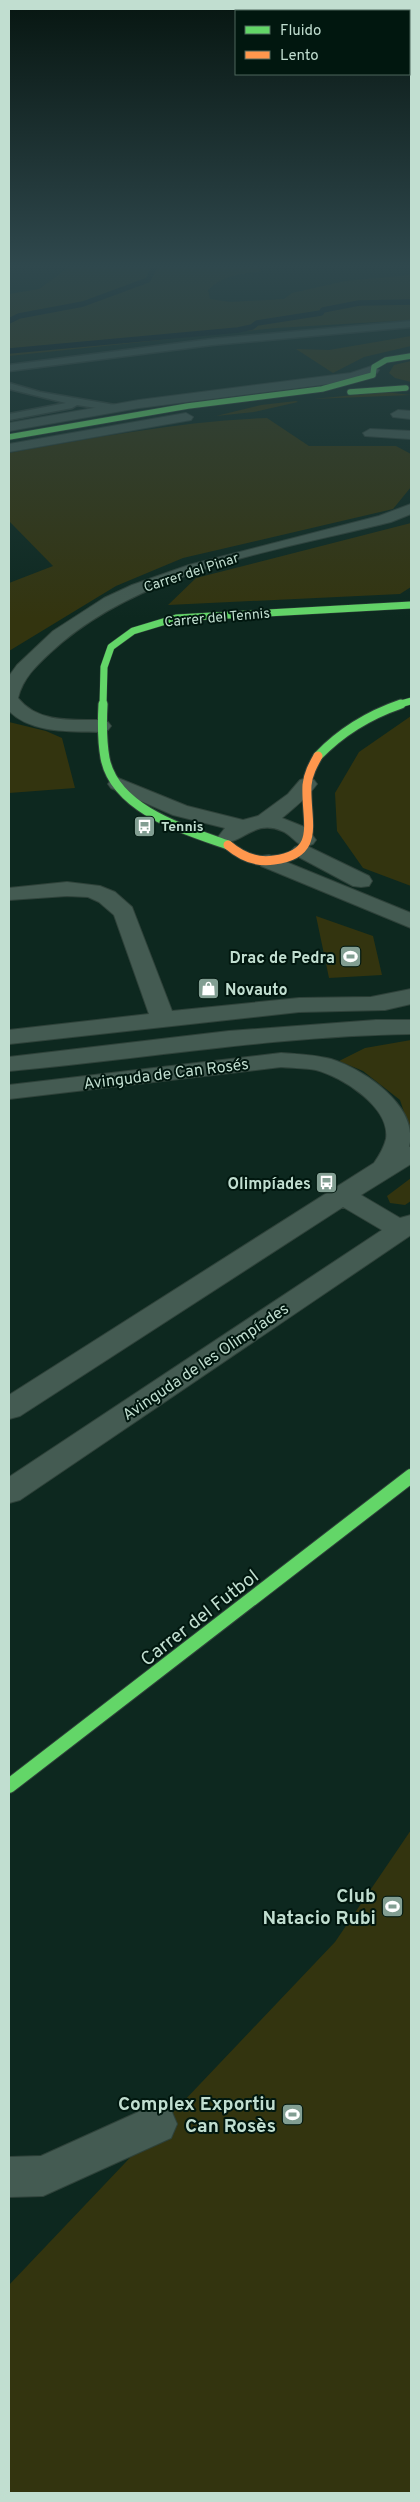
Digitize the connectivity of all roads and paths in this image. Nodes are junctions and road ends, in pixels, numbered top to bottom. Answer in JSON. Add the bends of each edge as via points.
{"nodes":[{"id":1,"x":293,"y":385,"type":"edge"},
{"id":2,"x":334,"y":385,"type":"edge"},
{"id":3,"x":395,"y":385,"type":"edge"},
{"id":4,"x":9,"y":386,"type":"edge"},
{"id":5,"x":409,"y":388,"type":"edge"},
{"id":6,"x":86,"y":403,"type":"junction"},
{"id":7,"x":247,"y":404,"type":"junction"},
{"id":8,"x":115,"y":408,"type":"junction"},
{"id":9,"x":157,"y":412,"type":"junction"},
{"id":10,"x":9,"y":417,"type":"edge"},
{"id":11,"x":186,"y":418,"type":"joint"},
{"id":12,"x":9,"y":427,"type":"edge"},
{"id":13,"x":370,"y":433,"type":"dead end"},
{"id":14,"x":411,"y":435,"type":"edge"},
{"id":15,"x":9,"y":437,"type":"edge"},
{"id":16,"x":9,"y":448,"type":"edge"},
{"id":17,"x":411,"y":509,"type":"edge"},
{"id":18,"x":411,"y":605,"type":"edge"},
{"id":19,"x":9,"y":698,"type":"edge"},
{"id":20,"x":411,"y":701,"type":"edge"},
{"id":21,"x":101,"y":726,"type":"junction"},
{"id":22,"x":118,"y":784,"type":"junction"},
{"id":23,"x":307,"y":784,"type":"junction"},
{"id":24,"x":252,"y":824,"type":"junction"},
{"id":25,"x":227,"y":844,"type":"junction"},
{"id":26,"x":304,"y":846,"type":"junction"},
{"id":27,"x":269,"y":861,"type":"junction"},
{"id":28,"x":9,"y":894,"type":"edge"},
{"id":29,"x":411,"y":902,"type":"edge"},
{"id":30,"x":411,"y":921,"type":"edge"},
{"id":31,"x":411,"y":996,"type":"edge"},
{"id":32,"x":271,"y":1008,"type":"junction"},
{"id":33,"x":163,"y":1020,"type":"junction"},
{"id":34,"x":376,"y":1027,"type":"junction"},
{"id":35,"x":411,"y":1027,"type":"edge"},
{"id":36,"x":9,"y":1038,"type":"edge"},
{"id":37,"x":229,"y":1038,"type":"junction"},
{"id":38,"x":9,"y":1064,"type":"edge"},
{"id":39,"x":323,"y":1065,"type":"junction"},
{"id":40,"x":9,"y":1092,"type":"edge"},
{"id":41,"x":411,"y":1154,"type":"edge"},
{"id":42,"x":385,"y":1168,"type":"junction"},
{"id":43,"x":342,"y":1195,"type":"junction"},
{"id":44,"x":406,"y":1227,"type":"edge"},
{"id":45,"x":9,"y":1409,"type":"edge"},
{"id":46,"x":411,"y":1476,"type":"edge"},
{"id":47,"x":9,"y":1492,"type":"edge"},
{"id":48,"x":9,"y":1786,"type":"edge"},
{"id":49,"x":156,"y":2124,"type":"dead end"},
{"id":50,"x":9,"y":2177,"type":"edge"}],
"edges":[{"from":1,"to":8,"type":"street"},
{"from":2,"to":9,"type":"street"},
{"from":3,"to":5,"type":"street"},
{"from":4,"to":6,"type":"lane"},
{"from":5,"to":7,"type":"street"},
{"from":6,"to":8,"type":"lane"},
{"from":6,"to":10,"type":"lane"},
{"from":7,"to":9,"type":"street"},
{"from":7,"to":11,"type":"street"},
{"from":8,"to":12,"type":"street"},
{"from":9,"to":15,"type":"street"},
{"from":11,"to":16,"type":"street"},
{"from":13,"to":14,"type":"street"},
{"from":17,"to":19,"type":"street","name":"Carrer del Pinar","via":[[385,519],[198,567],[128,594],[80,618],[60,633],[16,679]]},
{"from":18,"to":21,"type":"street","name":"Carrer del Tennis","via":[[176,618],[140,628],[121,637],[105,658]]},
{"from":19,"to":21,"type":"street","name":"Carrer del Pinar","via":[[14,708],[47,723]]},
{"from":20,"to":23,"type":"street","via":[[359,721],[332,741],[309,770]]},
{"from":21,"to":22,"type":"street","name":"Carrer del Tennis","via":[[105,759]]},
{"from":22,"to":24,"type":"street","via":[[180,811]]},
{"from":22,"to":25,"type":"street","name":"Carrer del Tennis","via":[[126,794],[167,823]]},
{"from":23,"to":24,"type":"street","via":[[295,798]]},
{"from":23,"to":26,"type":"street","via":[[311,814]]},
{"from":24,"to":25,"type":"street","via":[[230,834]]},
{"from":24,"to":26,"type":"street","via":[[291,827],[304,835]]},
{"from":25,"to":27,"type":"street","name":"Carrer del Tennis","via":[[246,858]]},
{"from":26,"to":27,"type":"street","name":"Carrer del Tennis","via":[[282,860]]},
{"from":26,"to":29,"type":"street","via":[[347,875]]},
{"from":27,"to":30,"type":"street","name":"Carrer del Tennis"},
{"from":28,"to":33,"type":"street","via":[[67,889],[92,891],[108,897],[124,912]]},
{"from":31,"to":32,"type":"street","name":"Avinguda de Can Rosés","via":[[374,1002]]},
{"from":32,"to":33,"type":"street","name":"Avinguda de Can Rosés"},
{"from":32,"to":34,"type":"street","name":"Avinguda de Can Rosés","via":[[327,1022]]},
{"from":33,"to":36,"type":"street","name":"Avinguda de Can Rosés"},
{"from":34,"to":35,"type":"street","name":"Avinguda de Can Rosés"},
{"from":34,"to":37,"type":"street","name":"Avinguda de Can Rosés"},
{"from":37,"to":38,"type":"street","name":"Avinguda de Can Rosés"},
{"from":37,"to":39,"type":"street","name":"Avinguda de Can Rosés","via":[[272,1044]]},
{"from":39,"to":40,"type":"street","name":"Avinguda de Can Rosés","via":[[281,1060]]},
{"from":39,"to":42,"type":"street","name":"Avinguda de Can Rosés","via":[[374,1090],[395,1117],[398,1141]]},
{"from":41,"to":42,"type":"street"},
{"from":42,"to":43,"type":"street"},
{"from":43,"to":44,"type":"street","name":"Avinguda de les Olimpíades"},
{"from":43,"to":45,"type":"street"},
{"from":44,"to":47,"type":"street","name":"Avinguda de les Olimpíades"},
{"from":46,"to":48,"type":"street","name":"Carrer del Futbol"},
{"from":49,"to":50,"type":"street","via":[[43,2176]]}]}
